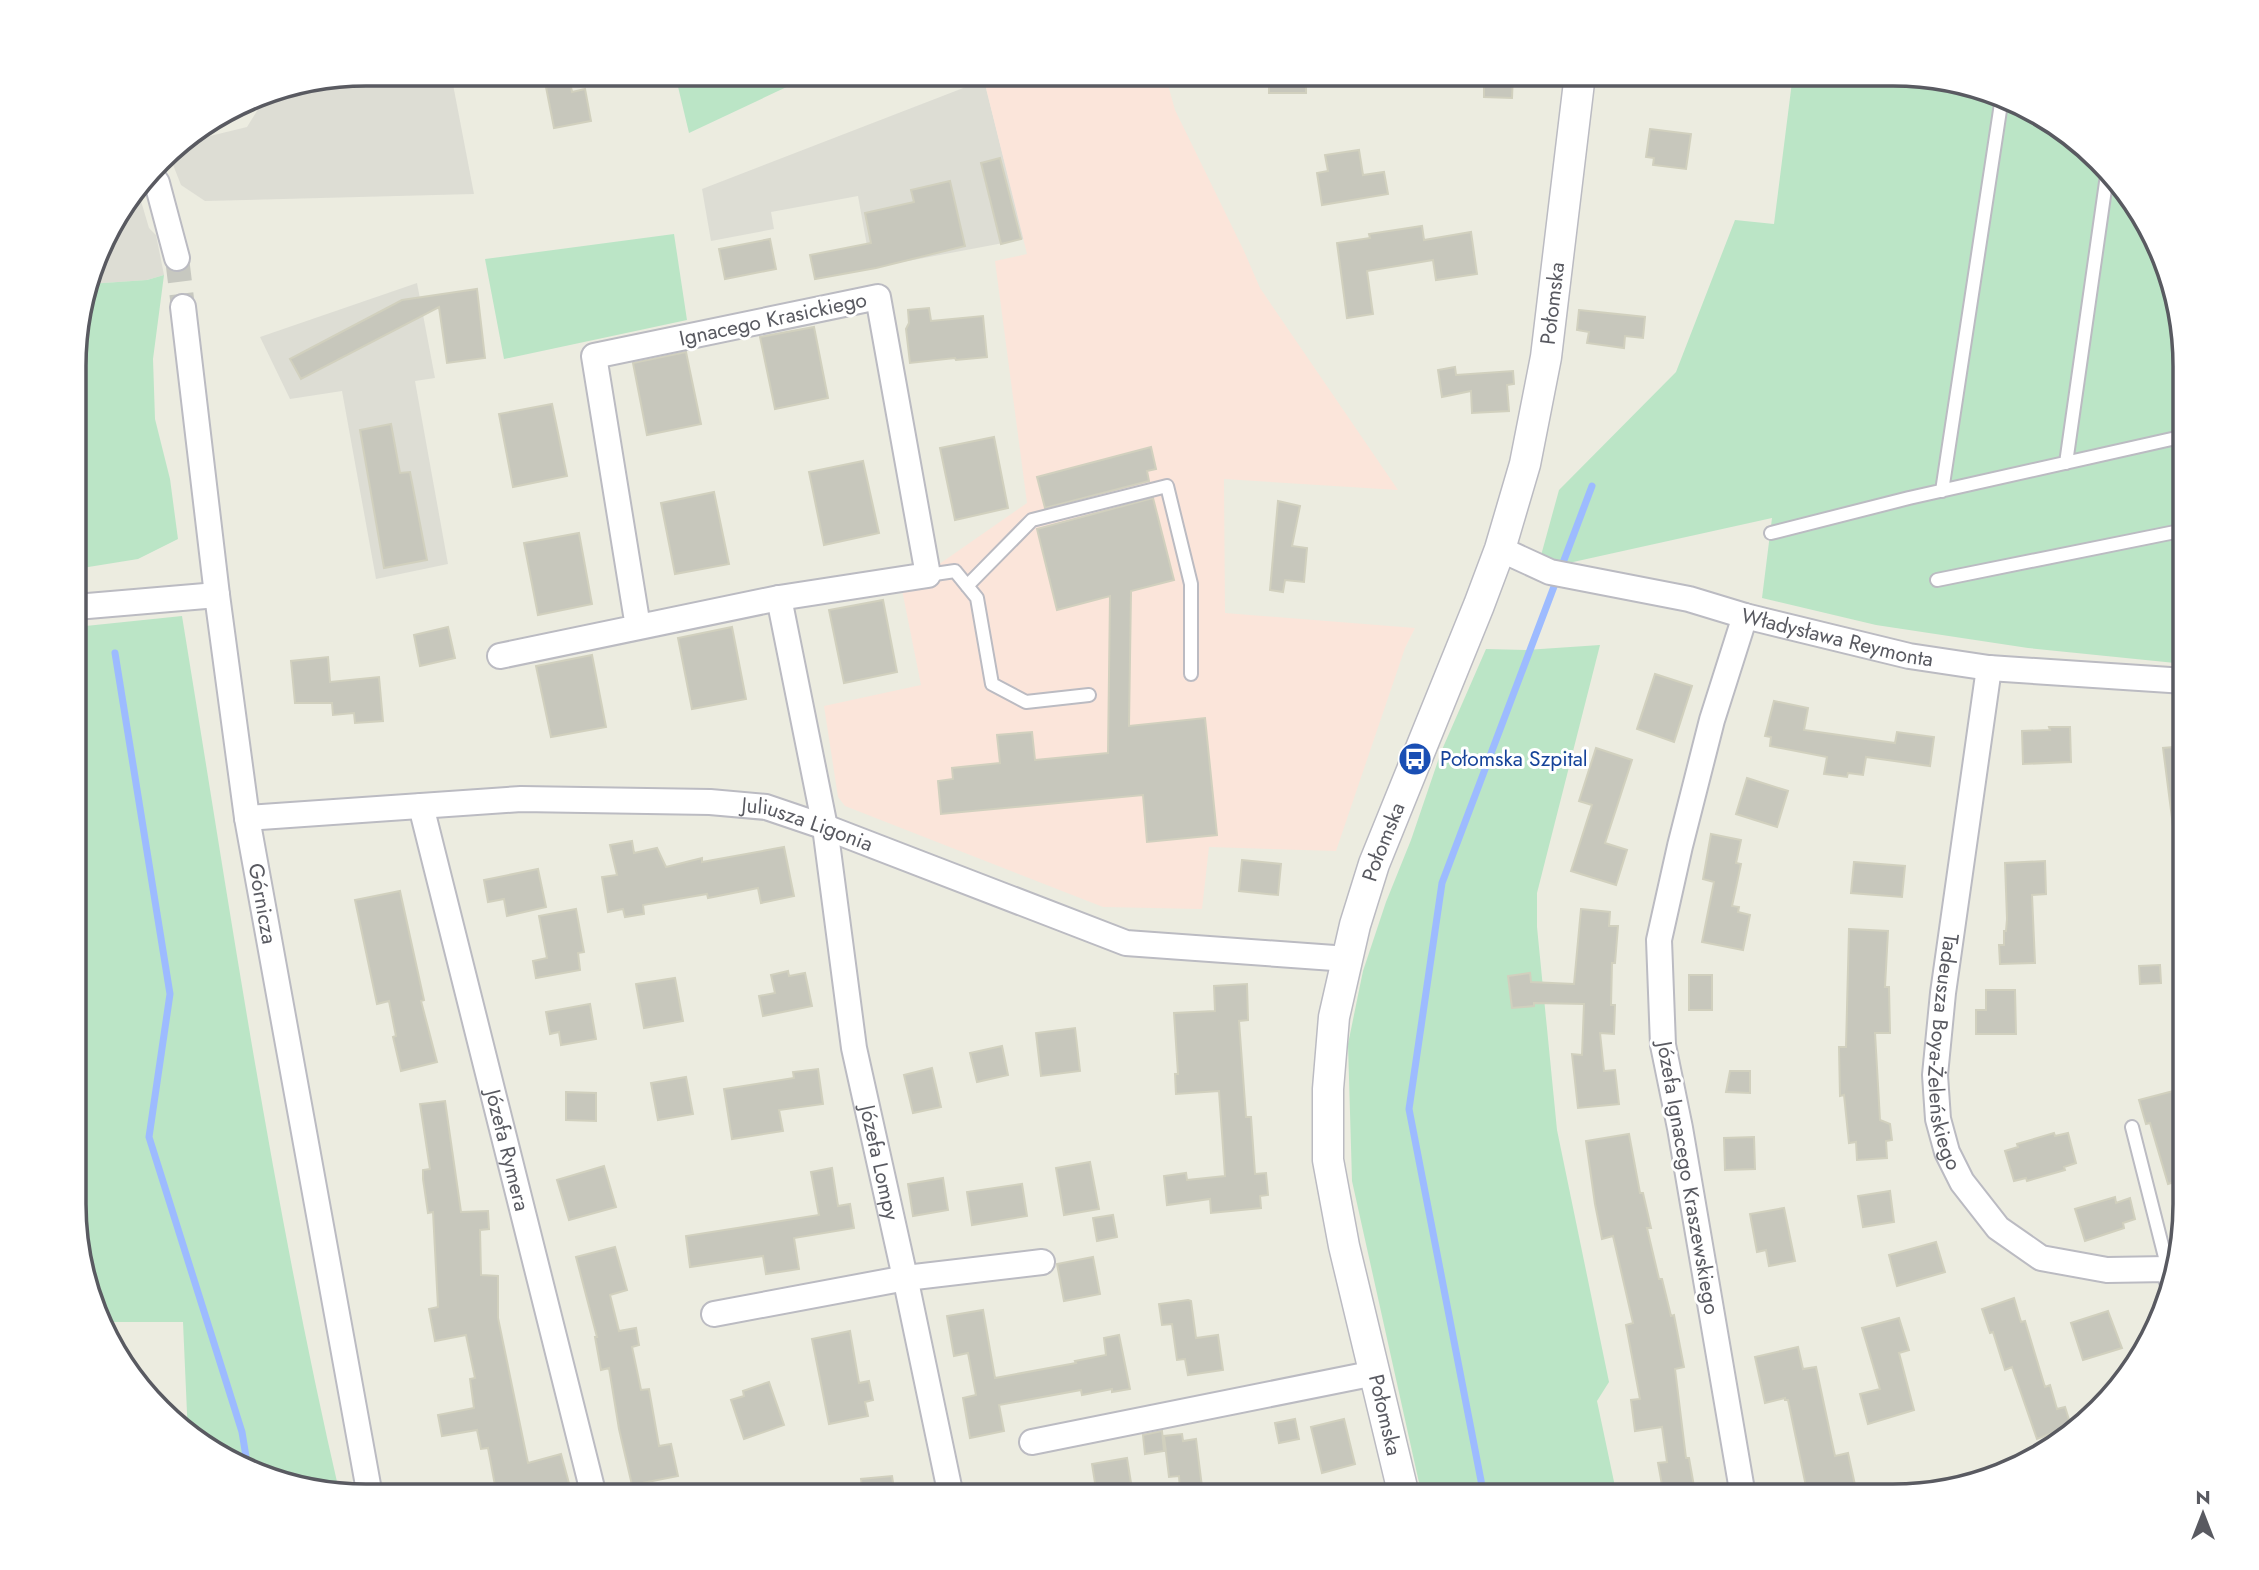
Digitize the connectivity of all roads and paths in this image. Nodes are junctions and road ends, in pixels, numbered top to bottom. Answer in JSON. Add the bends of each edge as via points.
{"nodes":[{"id":1,"x":1579,"y":86,"type":"edge"},
{"id":2,"x":2001,"y":107,"type":"edge"},
{"id":3,"x":156,"y":180,"type":"edge"},
{"id":4,"x":2106,"y":183,"type":"edge"},
{"id":5,"x":177,"y":258,"type":"tunnel mouth"},
{"id":6,"x":183,"y":307,"type":"tunnel mouth"},
{"id":7,"x":2173,"y":439,"type":"edge"},
{"id":8,"x":2066,"y":463,"type":"junction"},
{"id":9,"x":1942,"y":491,"type":"junction"},
{"id":10,"x":1771,"y":533,"type":"dead end"},
{"id":11,"x":2173,"y":533,"type":"edge"},
{"id":12,"x":1500,"y":549,"type":"junction"},
{"id":13,"x":928,"y":575,"type":"junction"},
{"id":14,"x":1937,"y":580,"type":"dead end"},
{"id":15,"x":967,"y":586,"type":"junction"},
{"id":16,"x":217,"y":595,"type":"junction"},
{"id":17,"x":779,"y":597,"type":"junction"},
{"id":18,"x":86,"y":606,"type":"edge"},
{"id":19,"x":1745,"y":616,"type":"junction"},
{"id":20,"x":638,"y":627,"type":"junction"},
{"id":21,"x":500,"y":656,"type":"dead end"},
{"id":22,"x":1989,"y":668,"type":"junction"},
{"id":23,"x":1191,"y":674,"type":"dead end"},
{"id":24,"x":2173,"y":680,"type":"edge"},
{"id":25,"x":1089,"y":695,"type":"dead end"},
{"id":26,"x":421,"y":806,"type":"junction"},
{"id":27,"x":247,"y":818,"type":"junction"},
{"id":28,"x":825,"y":827,"type":"junction"},
{"id":29,"x":1348,"y":959,"type":"junction"},
{"id":30,"x":2132,"y":1127,"type":"dead end"},
{"id":31,"x":2168,"y":1257,"type":"edge"},
{"id":32,"x":1042,"y":1262,"type":"dead end"},
{"id":33,"x":2165,"y":1273,"type":"edge"},
{"id":34,"x":906,"y":1278,"type":"junction"},
{"id":35,"x":715,"y":1314,"type":"dead end"},
{"id":36,"x":1375,"y":1373,"type":"junction"},
{"id":37,"x":1031,"y":1442,"type":"dead end"},
{"id":38,"x":368,"y":1484,"type":"edge"},
{"id":39,"x":591,"y":1484,"type":"edge"},
{"id":40,"x":948,"y":1484,"type":"edge"},
{"id":41,"x":1401,"y":1484,"type":"edge"},
{"id":42,"x":1741,"y":1484,"type":"edge"}],
"edges":[{"from":1,"to":12,"type":"street","name":"Połomska","via":[[1546,357],[1525,464]]},
{"from":2,"to":9,"type":"lane"},
{"from":3,"to":5,"type":"street"},
{"from":4,"to":8,"type":"lane"},
{"from":6,"to":16,"type":"street","name":"Górnicza"},
{"from":7,"to":8,"type":"lane"},
{"from":8,"to":9,"type":"lane"},
{"from":9,"to":10,"type":"lane"},
{"from":11,"to":14,"type":"lane"},
{"from":12,"to":19,"type":"street","name":"Władysława Reymonta","via":[[1550,572],[1689,599]]},
{"from":12,"to":29,"type":"street","name":"Połomska","via":[[1374,864]]},
{"from":13,"to":15,"type":"lane","via":[[955,572]]},
{"from":13,"to":17,"type":"street"},
{"from":13,"to":20,"type":"street","name":"Ignacego Krasickiego","via":[[878,297],[594,356]]},
{"from":15,"to":23,"type":"lane","via":[[1032,520],[1167,486],[1191,584]]},
{"from":15,"to":25,"type":"lane","via":[[977,598],[992,684],[1026,702]]},
{"from":16,"to":18,"type":"street"},
{"from":16,"to":27,"type":"street","name":"Górnicza"},
{"from":17,"to":20,"type":"street"},
{"from":17,"to":28,"type":"street"},
{"from":19,"to":22,"type":"street","name":"Władysława Reymonta","via":[[1909,656]]},
{"from":19,"to":42,"type":"street","name":"Józefa Ignacego Kraszewskiego","via":[[1709,733],[1659,940],[1662,1045]]},
{"from":20,"to":21,"type":"street"},
{"from":22,"to":24,"type":"street","name":"Władysława Reymonta"},
{"from":22,"to":33,"type":"street","name":"Tadeusza Boya-Żeleńskiego","via":[[1935,1075],[1938,1119],[1947,1152],[1962,1182],[1998,1228],[2041,1258],[2107,1270]]},
{"from":26,"to":27,"type":"street","name":"Juliusza Ligonia"},
{"from":26,"to":28,"type":"street","name":"Juliusza Ligonia","via":[[521,799],[710,802],[766,807]]},
{"from":26,"to":39,"type":"street","name":"Józefa Rymera"},
{"from":27,"to":38,"type":"street","name":"Górnicza"},
{"from":28,"to":29,"type":"street","name":"Juliusza Ligonia","via":[[1126,943]]},
{"from":28,"to":34,"type":"street","name":"Józefa Lompy","via":[[854,1048]]},
{"from":29,"to":36,"type":"street","name":"Połomska","via":[[1333,1029],[1328,1160],[1343,1246]]},
{"from":30,"to":31,"type":"lane"},
{"from":32,"to":34,"type":"street"},
{"from":34,"to":35,"type":"street"},
{"from":34,"to":40,"type":"street","name":"Józefa Lompy"},
{"from":36,"to":37,"type":"street"},
{"from":36,"to":41,"type":"street","name":"Połomska"}]}
